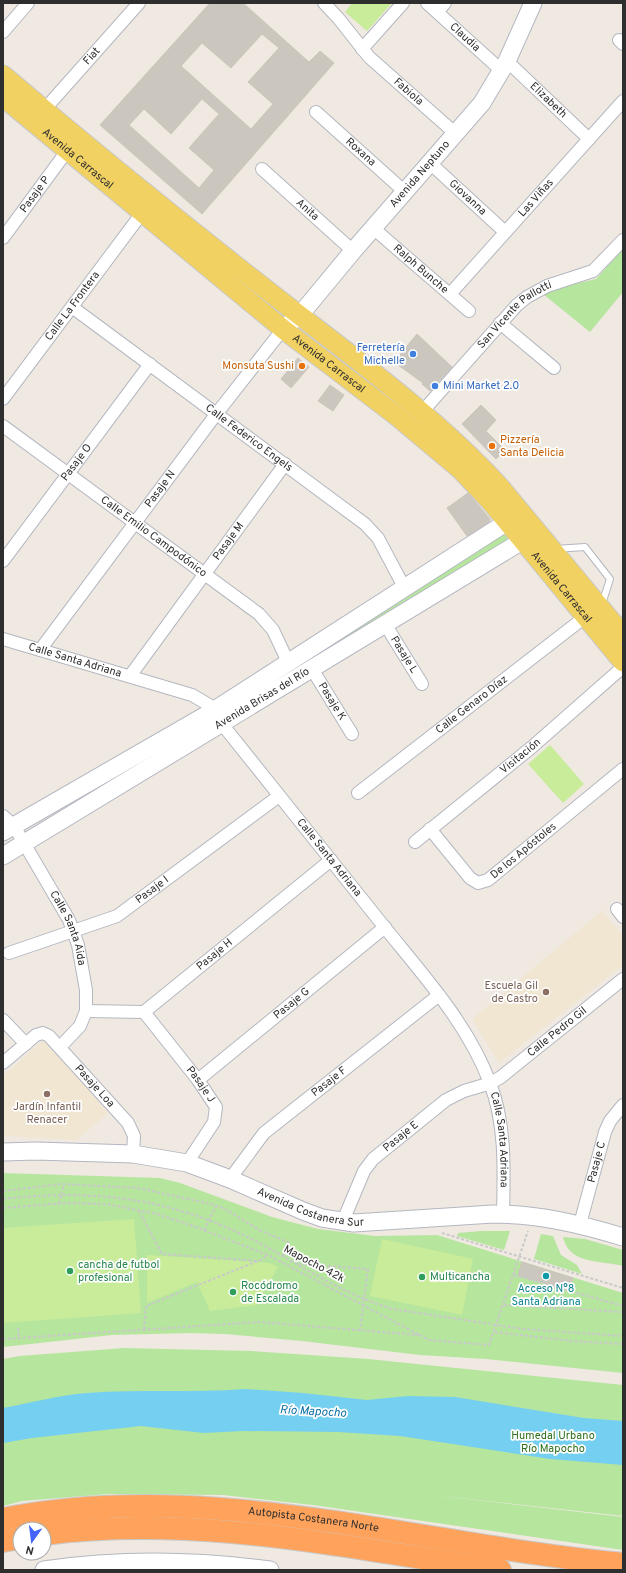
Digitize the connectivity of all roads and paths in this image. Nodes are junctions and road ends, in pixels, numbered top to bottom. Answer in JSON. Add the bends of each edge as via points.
{"nodes":[{"id":1,"x":28,"y":3,"type":"edge"},
{"id":2,"x":139,"y":3,"type":"edge"},
{"id":3,"x":402,"y":3,"type":"edge"},
{"id":4,"x":427,"y":3,"type":"edge"},
{"id":5,"x":533,"y":3,"type":"edge"},
{"id":6,"x":331,"y":5,"type":"edge"},
{"id":7,"x":441,"y":8,"type":"edge"},
{"id":8,"x":3,"y":32,"type":"edge"},
{"id":9,"x":362,"y":49,"type":"junction"},
{"id":10,"x":504,"y":66,"type":"junction"},
{"id":11,"x":3,"y":75,"type":"edge"},
{"id":12,"x":3,"y":97,"type":"edge"},
{"id":13,"x":623,"y":101,"type":"edge"},
{"id":14,"x":44,"y":110,"type":"junction"},
{"id":15,"x":316,"y":112,"type":"dead end"},
{"id":16,"x":456,"y":134,"type":"junction"},
{"id":17,"x":589,"y":139,"type":"junction"},
{"id":18,"x":67,"y":151,"type":"junction"},
{"id":19,"x":430,"y":163,"type":"junction"},
{"id":20,"x":262,"y":169,"type":"dead end"},
{"id":21,"x":404,"y":192,"type":"junction"},
{"id":22,"x":142,"y":213,"type":"junction"},
{"id":23,"x":373,"y":228,"type":"junction"},
{"id":24,"x":506,"y":232,"type":"junction"},
{"id":25,"x":3,"y":238,"type":"edge"},
{"id":26,"x":623,"y":240,"type":"edge"},
{"id":27,"x":353,"y":251,"type":"junction"},
{"id":28,"x":450,"y":294,"type":"junction"},
{"id":29,"x":72,"y":307,"type":"junction"},
{"id":30,"x":469,"y":311,"type":"dead end"},
{"id":31,"x":300,"y":315,"type":"junction"},
{"id":32,"x":500,"y":323,"type":"junction"},
{"id":33,"x":282,"y":329,"type":"junction"},
{"id":34,"x":150,"y":364,"type":"junction"},
{"id":35,"x":554,"y":368,"type":"dead end"},
{"id":36,"x":3,"y":399,"type":"edge"},
{"id":37,"x":422,"y":412,"type":"junction"},
{"id":38,"x":217,"y":414,"type":"junction"},
{"id":39,"x":398,"y":418,"type":"junction"},
{"id":40,"x":3,"y":426,"type":"edge"},
{"id":41,"x":285,"y":464,"type":"junction"},
{"id":42,"x":69,"y":474,"type":"junction"},
{"id":43,"x":507,"y":522,"type":"junction"},
{"id":44,"x":135,"y":523,"type":"junction"},
{"id":45,"x":522,"y":541,"type":"junction"},
{"id":46,"x":552,"y":549,"type":"junction"},
{"id":47,"x":3,"y":561,"type":"edge"},
{"id":48,"x":205,"y":574,"type":"junction"},
{"id":49,"x":404,"y":587,"type":"junction"},
{"id":50,"x":593,"y":612,"type":"junction"},
{"id":51,"x":385,"y":624,"type":"junction"},
{"id":52,"x":623,"y":635,"type":"edge"},
{"id":53,"x":3,"y":639,"type":"edge"},
{"id":54,"x":40,"y":650,"type":"junction"},
{"id":55,"x":288,"y":662,"type":"junction"},
{"id":56,"x":623,"y":662,"type":"edge"},
{"id":57,"x":623,"y":667,"type":"edge"},
{"id":58,"x":312,"y":669,"type":"junction"},
{"id":59,"x":130,"y":676,"type":"junction"},
{"id":60,"x":422,"y":684,"type":"dead end"},
{"id":61,"x":217,"y":717,"type":"junction"},
{"id":62,"x":352,"y":734,"type":"dead end"},
{"id":63,"x":623,"y":769,"type":"edge"},
{"id":64,"x":358,"y":793,"type":"dead end"},
{"id":65,"x":279,"y":796,"type":"junction"},
{"id":66,"x":7,"y":825,"type":"edge"},
{"id":67,"x":430,"y":829,"type":"junction"},
{"id":68,"x":415,"y":842,"type":"dead end"},
{"id":69,"x":25,"y":843,"type":"junction"},
{"id":70,"x":3,"y":856,"type":"edge"},
{"id":71,"x":331,"y":860,"type":"junction"},
{"id":72,"x":385,"y":927,"type":"junction"},
{"id":73,"x":74,"y":930,"type":"junction"},
{"id":74,"x":9,"y":953,"type":"dead end"},
{"id":75,"x":623,"y":979,"type":"edge"},
{"id":76,"x":439,"y":995,"type":"junction"},
{"id":77,"x":86,"y":1011,"type":"junction"},
{"id":78,"x":144,"y":1012,"type":"junction"},
{"id":79,"x":3,"y":1020,"type":"edge"},
{"id":80,"x":26,"y":1044,"type":"junction"},
{"id":81,"x":60,"y":1046,"type":"junction"},
{"id":82,"x":3,"y":1064,"type":"edge"},
{"id":83,"x":198,"y":1080,"type":"junction"},
{"id":84,"x":491,"y":1083,"type":"junction"},
{"id":85,"x":623,"y":1105,"type":"edge"},
{"id":86,"x":3,"y":1152,"type":"edge"},
{"id":87,"x":133,"y":1154,"type":"junction"},
{"id":88,"x":187,"y":1163,"type":"junction"},
{"id":89,"x":230,"y":1179,"type":"junction"},
{"id":90,"x":64,"y":1184,"type":"junction"},
{"id":91,"x":3,"y":1191,"type":"edge"},
{"id":92,"x":62,"y":1194,"type":"junction"},
{"id":93,"x":3,"y":1199,"type":"edge"},
{"id":94,"x":59,"y":1204,"type":"junction"},
{"id":95,"x":216,"y":1206,"type":"junction"},
{"id":96,"x":3,"y":1208,"type":"edge"},
{"id":97,"x":139,"y":1211,"type":"junction"},
{"id":98,"x":504,"y":1214,"type":"junction"},
{"id":99,"x":209,"y":1221,"type":"junction"},
{"id":100,"x":343,"y":1221,"type":"junction"},
{"id":101,"x":580,"y":1224,"type":"junction"},
{"id":102,"x":529,"y":1228,"type":"dead end"},
{"id":103,"x":204,"y":1230,"type":"junction"},
{"id":104,"x":437,"y":1231,"type":"dead end"},
{"id":105,"x":623,"y":1237,"type":"edge"},
{"id":106,"x":268,"y":1255,"type":"junction"},
{"id":107,"x":283,"y":1256,"type":"junction"},
{"id":108,"x":520,"y":1256,"type":"junction"},
{"id":109,"x":260,"y":1261,"type":"junction"},
{"id":110,"x":297,"y":1264,"type":"junction"},
{"id":111,"x":514,"y":1275,"type":"junction"},
{"id":112,"x":623,"y":1288,"type":"edge"},
{"id":113,"x":364,"y":1298,"type":"junction"},
{"id":114,"x":363,"y":1305,"type":"junction"},
{"id":115,"x":504,"y":1305,"type":"junction"},
{"id":116,"x":623,"y":1306,"type":"edge"},
{"id":117,"x":623,"y":1312,"type":"edge"},
{"id":118,"x":497,"y":1325,"type":"junction"},
{"id":119,"x":18,"y":1328,"type":"dead end"},
{"id":120,"x":144,"y":1329,"type":"junction"},
{"id":121,"x":360,"y":1330,"type":"junction"},
{"id":122,"x":495,"y":1332,"type":"junction"},
{"id":123,"x":421,"y":1336,"type":"junction"},
{"id":124,"x":623,"y":1336,"type":"edge"},
{"id":125,"x":19,"y":1338,"type":"junction"},
{"id":126,"x":3,"y":1339,"type":"edge"},
{"id":127,"x":623,"y":1344,"type":"edge"},
{"id":128,"x":3,"y":1519,"type":"edge"},
{"id":129,"x":52,"y":1533,"type":"edge"},
{"id":130,"x":623,"y":1564,"type":"edge"},
{"id":131,"x":126,"y":1566,"type":"edge"},
{"id":132,"x":44,"y":1570,"type":"edge"},
{"id":133,"x":270,"y":1570,"type":"edge"},
{"id":134,"x":500,"y":1570,"type":"edge"}],
"edges":[{"from":1,"to":8,"type":"street"},
{"from":2,"to":14,"type":"street","name":"Fiat"},
{"from":3,"to":9,"type":"street"},
{"from":4,"to":7,"type":"street","name":"Claudia"},
{"from":5,"to":10,"type":"street","name":"Avenida Neptuno"},
{"from":6,"to":9,"type":"street","name":"Fabiola"},
{"from":7,"to":10,"type":"street","name":"Claudia"},
{"from":9,"to":16,"type":"street","name":"Fabiola"},
{"from":10,"to":16,"type":"street","name":"Avenida Neptuno","via":[[482,103]]},
{"from":10,"to":17,"type":"street","name":"Elizabeth"},
{"from":11,"to":14,"type":"main road","name":"Avenida Carrascal"},
{"from":12,"to":18,"type":"main road","name":"Avenida Carrascal"},
{"from":13,"to":17,"type":"street","name":"Las Viñas"},
{"from":14,"to":31,"type":"main road","name":"Avenida Carrascal","via":[[165,210]]},
{"from":15,"to":21,"type":"street","name":"Roxana"},
{"from":16,"to":19,"type":"street","name":"Avenida Neptuno"},
{"from":17,"to":24,"type":"street","name":"Las Viñas"},
{"from":18,"to":22,"type":"main road","name":"Avenida Carrascal"},
{"from":18,"to":25,"type":"street","name":"Pasaje P"},
{"from":19,"to":21,"type":"street","name":"Avenida Neptuno"},
{"from":19,"to":24,"type":"street","name":"Giovanna"},
{"from":20,"to":27,"type":"street","name":"Anita"},
{"from":21,"to":23,"type":"street","name":"Avenida Neptuno"},
{"from":22,"to":29,"type":"street","name":"Calle La Frontera"},
{"from":22,"to":33,"type":"main road","name":"Avenida Carrascal"},
{"from":23,"to":27,"type":"street","name":"Avenida Neptuno"},
{"from":23,"to":28,"type":"street","name":"Ralph Bunche"},
{"from":24,"to":28,"type":"street","name":"Las Viñas"},
{"from":26,"to":32,"type":"street","name":"San Vicente Pallotti","via":[[593,271],[539,289],[517,305]]},
{"from":27,"to":31,"type":"street","name":"Avenida Neptuno"},
{"from":28,"to":30,"type":"street","name":"Ralph Bunche"},
{"from":29,"to":34,"type":"street","name":"Calle Federico Engels"},
{"from":29,"to":36,"type":"street","name":"Calle La Frontera"},
{"from":31,"to":33,"type":"street","name":"Avenida Neptuno"},
{"from":31,"to":37,"type":"main road","name":"Avenida Carrascal"},
{"from":32,"to":35,"type":"street"},
{"from":32,"to":37,"type":"street","name":"San Vicente Pallotti"},
{"from":33,"to":38,"type":"street","name":"Pasaje N"},
{"from":33,"to":39,"type":"main road","name":"Avenida Carrascal"},
{"from":34,"to":38,"type":"street","name":"Calle Federico Engels"},
{"from":34,"to":42,"type":"street","name":"Pasaje O"},
{"from":37,"to":39,"type":"main road","via":[[410,418]]},
{"from":37,"to":46,"type":"main road","name":"Avenida Carrascal","via":[[485,471]]},
{"from":38,"to":41,"type":"street","name":"Calle Federico Engels"},
{"from":38,"to":44,"type":"street","name":"Pasaje N"},
{"from":39,"to":43,"type":"main road","name":"Avenida Carrascal","via":[[477,485]]},
{"from":40,"to":42,"type":"street","name":"Calle Emilio Campodónico"},
{"from":41,"to":48,"type":"street","name":"Pasaje M"},
{"from":41,"to":49,"type":"street","name":"Calle Federico Engels","via":[[369,528],[378,538]]},
{"from":42,"to":44,"type":"street","name":"Calle Emilio Campodónico"},
{"from":42,"to":47,"type":"street","name":"Pasaje O"},
{"from":43,"to":45,"type":"main road","name":"Avenida Carrascal"},
{"from":43,"to":49,"type":"street","name":"Avenida Brisas del Río"},
{"from":44,"to":48,"type":"street","name":"Calle Emilio Campodónico"},
{"from":44,"to":54,"type":"street","name":"Pasaje N"},
{"from":45,"to":50,"type":"main road","name":"Avenida Carrascal"},
{"from":45,"to":51,"type":"street","name":"Avenida Brisas del Río"},
{"from":46,"to":50,"type":"main road","name":"Avenida Carrascal"},
{"from":46,"to":50,"type":"lane","via":[[585,547],[610,578]]},
{"from":48,"to":55,"type":"street","name":"Calle Emilio Campodónico","via":[[264,618],[273,630]]},
{"from":48,"to":59,"type":"street","name":"Pasaje M"},
{"from":49,"to":55,"type":"street","name":"Avenida Brisas del Río"},
{"from":50,"to":52,"type":"main road","name":"Avenida Carrascal"},
{"from":50,"to":56,"type":"main road","name":"Avenida Carrascal"},
{"from":50,"to":64,"type":"street","name":"Calle Genaro Díaz"},
{"from":51,"to":58,"type":"street","name":"Avenida Brisas del Río"},
{"from":51,"to":60,"type":"street","name":"Pasaje L"},
{"from":53,"to":54,"type":"street","name":"Calle Santa Adriana"},
{"from":54,"to":59,"type":"street","name":"Calle Santa Adriana"},
{"from":55,"to":61,"type":"street","name":"Avenida Brisas del Río"},
{"from":57,"to":67,"type":"street","name":"Visitación","via":[[532,747]]},
{"from":58,"to":61,"type":"street","name":"Avenida Brisas del Río"},
{"from":58,"to":62,"type":"street","name":"Pasaje K"},
{"from":59,"to":61,"type":"street","name":"Calle Santa Adriana","via":[[198,697]]},
{"from":61,"to":65,"type":"street","name":"Calle Santa Adriana"},
{"from":61,"to":66,"type":"street","name":"Avenida Brisas del Río"},
{"from":61,"to":69,"type":"street","name":"Avenida Brisas del Río"},
{"from":63,"to":67,"type":"street","name":"De los Apóstoles","via":[[488,880],[478,883],[470,878]]},
{"from":65,"to":71,"type":"street","name":"Calle Santa Adriana"},
{"from":65,"to":73,"type":"street","name":"Pasaje I","via":[[123,912],[110,919]]},
{"from":66,"to":69,"type":"street","name":"Calle Santa Aida"},
{"from":67,"to":68,"type":"street","name":"Visitación"},
{"from":69,"to":70,"type":"street","name":"Avenida Brisas del Río"},
{"from":69,"to":73,"type":"street","name":"Calle Santa Aida"},
{"from":71,"to":72,"type":"street","name":"Calle Santa Adriana"},
{"from":71,"to":78,"type":"street","name":"Pasaje H"},
{"from":72,"to":76,"type":"street","name":"Calle Santa Adriana"},
{"from":72,"to":83,"type":"street","name":"Pasaje G"},
{"from":73,"to":74,"type":"street","name":"Pasaje I"},
{"from":73,"to":77,"type":"street","name":"Calle Santa Aida","via":[[86,990]]},
{"from":75,"to":84,"type":"street","name":"Calle Pedro Gil"},
{"from":76,"to":84,"type":"street","name":"Calle Santa Adriana","via":[[472,1044]]},
{"from":76,"to":89,"type":"street","name":"Pasaje F","via":[[264,1134]]},
{"from":77,"to":78,"type":"street"},
{"from":77,"to":81,"type":"street","name":"Calle Santa Aida","via":[[80,1026]]},
{"from":78,"to":83,"type":"street","name":"Pasaje J"},
{"from":79,"to":80,"type":"street"},
{"from":80,"to":81,"type":"street","name":"Pasaje Loa","via":[[36,1035],[46,1034]]},
{"from":80,"to":82,"type":"street"},
{"from":81,"to":87,"type":"street","name":"Pasaje Loa","via":[[128,1123],[134,1136]]},
{"from":83,"to":88,"type":"street","name":"Pasaje J","via":[[214,1102],[217,1112],[214,1122]]},
{"from":84,"to":98,"type":"street","name":"Calle Santa Adriana","via":[[502,1139]]},
{"from":84,"to":100,"type":"street","name":"Pasaje E","via":[[451,1096],[372,1159],[364,1171]]},
{"from":85,"to":101,"type":"street","name":"Pasaje C","via":[[605,1132]]},
{"from":86,"to":87,"type":"street","name":"Avenida Costanera Sur"},
{"from":87,"to":88,"type":"street","name":"Avenida Costanera Sur"},
{"from":88,"to":89,"type":"street","name":"Avenida Costanera Sur"},
{"from":89,"to":100,"type":"street","name":"Avenida Costanera Sur","via":[[303,1211],[322,1218]]},
{"from":90,"to":91,"type":"path"},
{"from":90,"to":92,"type":"path"},
{"from":90,"to":95,"type":"path","via":[[138,1188]]},
{"from":92,"to":93,"type":"path","name":"Mapocho 42k"},
{"from":92,"to":94,"type":"path"},
{"from":92,"to":99,"type":"path","name":"Mapocho 42k","via":[[137,1200],[177,1209]]},
{"from":94,"to":96,"type":"path"},
{"from":94,"to":97,"type":"path","via":[[106,1204]]},
{"from":95,"to":99,"type":"path"},
{"from":95,"to":107,"type":"path","via":[[259,1230],[290,1243]]},
{"from":97,"to":103,"type":"path","via":[[157,1214]]},
{"from":97,"to":109,"type":"path","via":[[162,1254]]},
{"from":98,"to":100,"type":"street","name":"Avenida Costanera Sur","via":[[365,1223]]},
{"from":98,"to":101,"type":"street","name":"Avenida Costanera Sur","via":[[551,1218]]},
{"from":99,"to":103,"type":"path"},
{"from":99,"to":107,"type":"path","name":"Mapocho 42k"},
{"from":101,"to":105,"type":"street","name":"Avenida Costanera Sur"},
{"from":102,"to":108,"type":"path"},
{"from":103,"to":106,"type":"path"},
{"from":104,"to":108,"type":"path"},
{"from":106,"to":109,"type":"path"},
{"from":106,"to":114,"type":"path"},
{"from":107,"to":110,"type":"path","name":"Mapocho 42k"},
{"from":108,"to":111,"type":"path"},
{"from":108,"to":112,"type":"path"},
{"from":109,"to":120,"type":"path","via":[[146,1306]]},
{"from":110,"to":113,"type":"path","name":"Mapocho 42k"},
{"from":110,"to":113,"type":"path","via":[[368,1269]]},
{"from":111,"to":115,"type":"path"},
{"from":111,"to":116,"type":"path"},
{"from":113,"to":114,"type":"path"},
{"from":113,"to":118,"type":"path","name":"Mapocho 42k","via":[[393,1309]]},
{"from":114,"to":121,"type":"path"},
{"from":114,"to":123,"type":"path"},
{"from":115,"to":117,"type":"path"},
{"from":115,"to":118,"type":"path"},
{"from":118,"to":122,"type":"path"},
{"from":118,"to":124,"type":"path","name":"Mapocho 42k"},
{"from":119,"to":125,"type":"path"},
{"from":120,"to":121,"type":"path","via":[[259,1322]]},
{"from":120,"to":125,"type":"path"},
{"from":121,"to":123,"type":"path"},
{"from":122,"to":123,"type":"path","via":[[489,1345],[429,1340]]},
{"from":122,"to":127,"type":"path"},
{"from":125,"to":126,"type":"path"},
{"from":128,"to":130,"type":"highway","name":"Autopista Costanera Norte","via":[[43,1512],[121,1505],[218,1508],[299,1517]]},
{"from":129,"to":134,"type":"highway","name":"Autopista Costanera Norte","via":[[140,1527],[221,1530]]},
{"from":131,"to":132,"type":"street"},
{"from":131,"to":133,"type":"street","via":[[179,1562]]}]}
